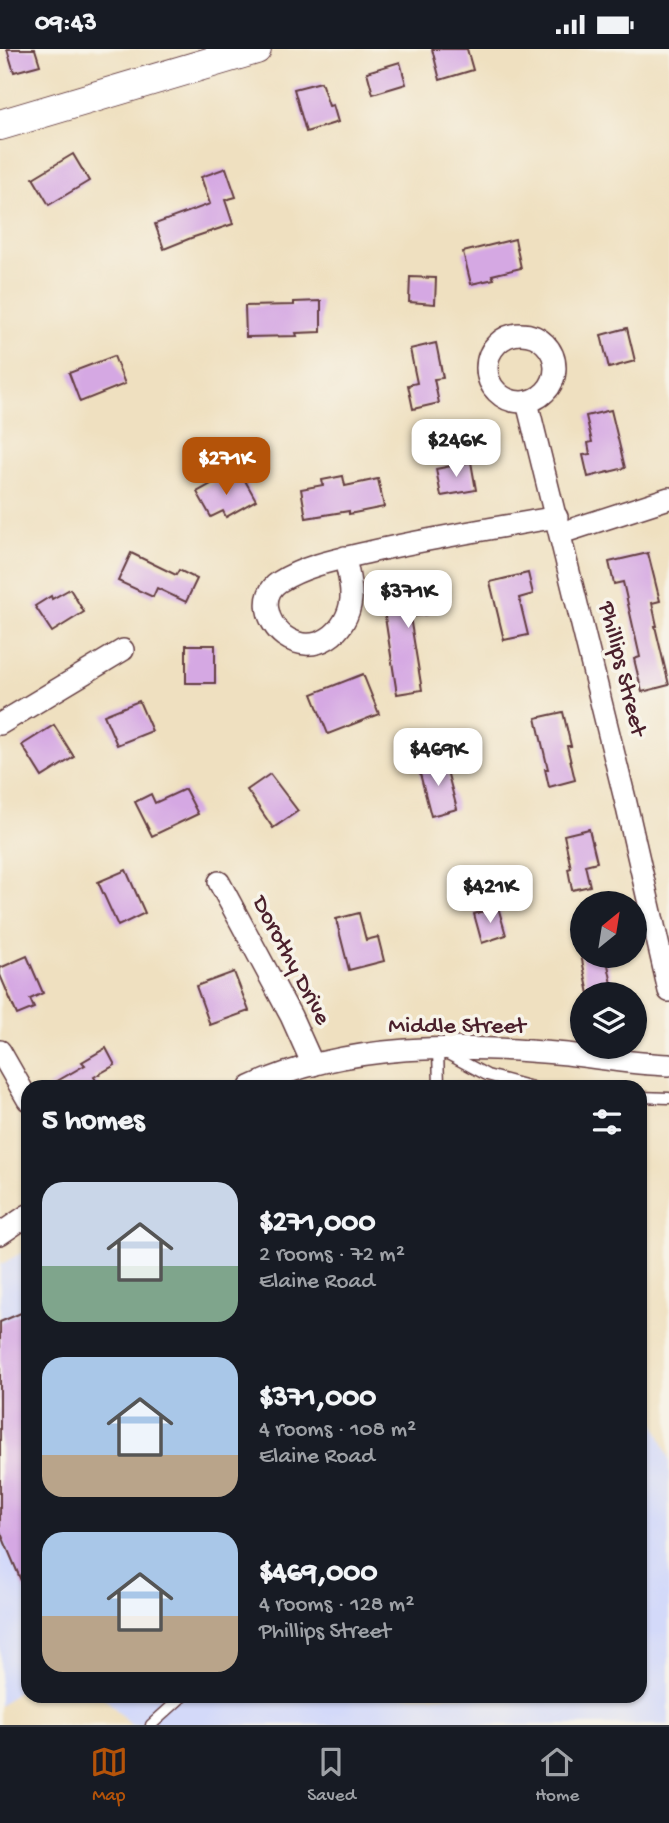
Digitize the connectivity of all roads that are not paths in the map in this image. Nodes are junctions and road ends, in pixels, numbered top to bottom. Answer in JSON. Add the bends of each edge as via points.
{"nodes":[{"id":1,"x":256,"y":49,"type":"edge"},
{"id":2,"x":0,"y":125,"type":"edge"},
{"id":3,"x":527,"y":401,"type":"dead end"},
{"id":4,"x":669,"y":498,"type":"edge"},
{"id":5,"x":559,"y":525,"type":"junction"},
{"id":6,"x":345,"y":557,"type":"junction"},
{"id":7,"x":123,"y":650,"type":"dead end"},
{"id":8,"x":0,"y":724,"type":"edge"},
{"id":9,"x":219,"y":882,"type":"dead end"},
{"id":10,"x":669,"y":991,"type":"edge"},
{"id":11,"x":438,"y":1049,"type":"junction"},
{"id":12,"x":0,"y":1051,"type":"edge"},
{"id":13,"x":313,"y":1065,"type":"junction"},
{"id":14,"x":669,"y":1065,"type":"edge"},
{"id":15,"x":270,"y":1080,"type":"edge"},
{"id":16,"x":439,"y":1080,"type":"edge"},
{"id":17,"x":506,"y":1080,"type":"edge"},
{"id":18,"x":21,"y":1088,"type":"edge"},
{"id":19,"x":647,"y":1097,"type":"edge"},
{"id":20,"x":669,"y":1098,"type":"edge"},
{"id":21,"x":21,"y":1220,"type":"edge"},
{"id":22,"x":0,"y":1234,"type":"edge"},
{"id":23,"x":175,"y":1703,"type":"edge"},
{"id":24,"x":151,"y":1725,"type":"edge"}],
"edges":[{"from":1,"to":2,"type":"main road"},
{"from":3,"to":5,"type":"street","name":"Phillips Street"},
{"from":4,"to":5,"type":"street"},
{"from":5,"to":6,"type":"street","via":[[424,540]]},
{"from":5,"to":10,"type":"street","name":"Phillips Street"},
{"from":6,"to":6,"type":"street","via":[[351,598],[339,631],[314,644],[278,631],[266,602],[275,585],[295,573]]},
{"from":7,"to":8,"type":"street"},
{"from":9,"to":13,"type":"street","name":"Dorothy Drive"},
{"from":11,"to":13,"type":"street","name":"Middle Street","via":[[351,1056]]},
{"from":11,"to":14,"type":"street","name":"Middle Street","via":[[520,1051]]},
{"from":11,"to":16,"type":"lane"},
{"from":11,"to":17,"type":"lane"},
{"from":12,"to":18,"type":"street"},
{"from":13,"to":15,"type":"street","name":"Middle Street"},
{"from":19,"to":20,"type":"lane"},
{"from":21,"to":22,"type":"street"},
{"from":23,"to":24,"type":"lane"}]}
